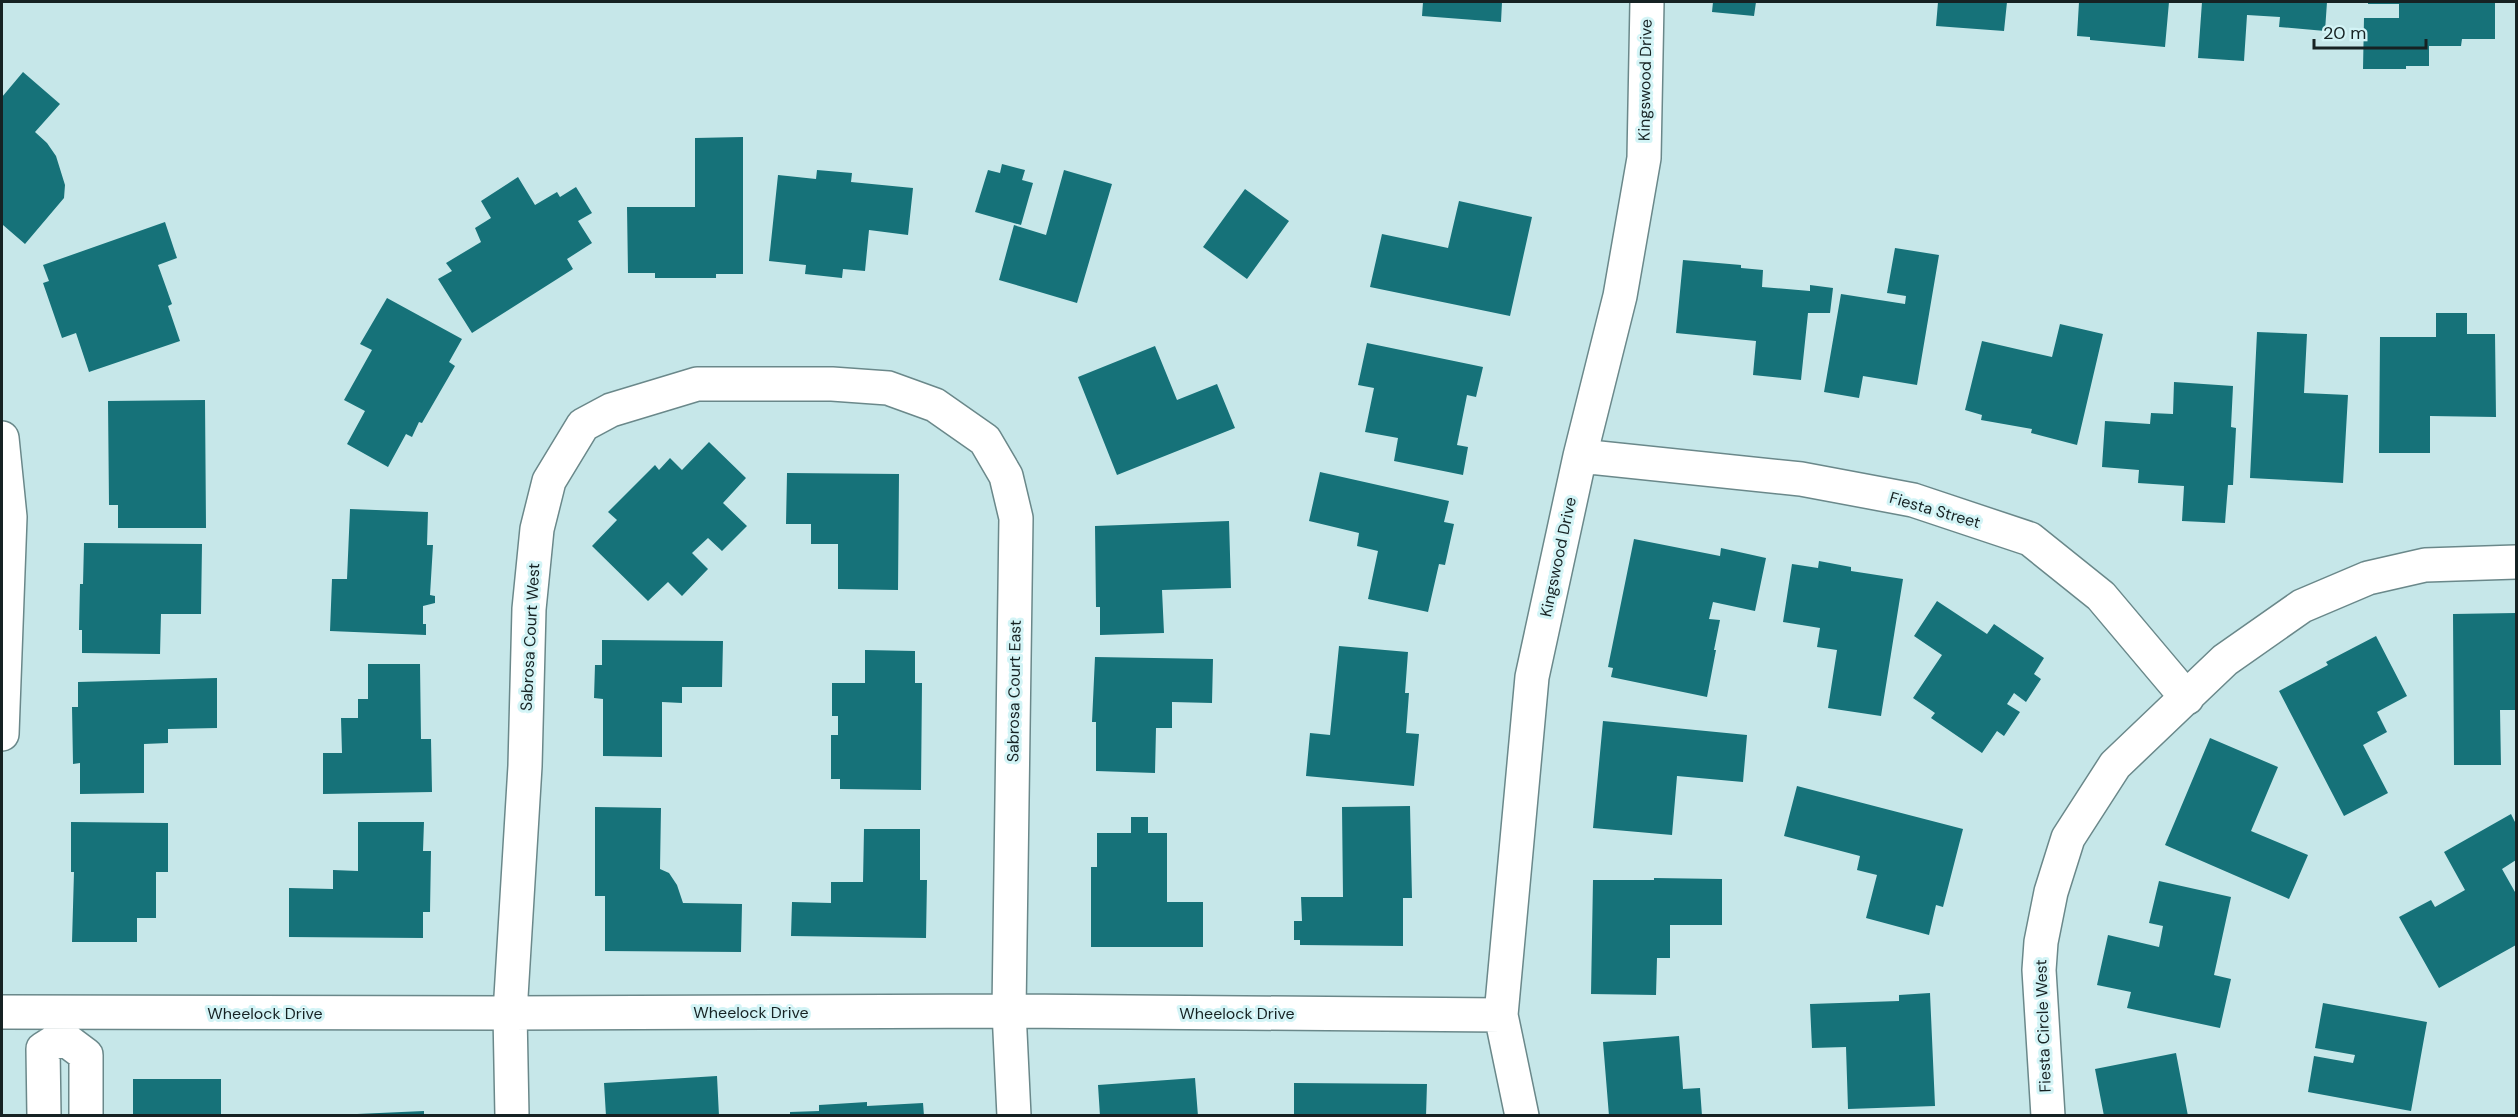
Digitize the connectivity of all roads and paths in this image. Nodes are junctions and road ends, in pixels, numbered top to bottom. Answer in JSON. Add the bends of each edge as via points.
{"nodes":[{"id":1,"x":1647,"y":2,"type":"edge"},
{"id":2,"x":832,"y":384,"type":"joint"},
{"id":3,"x":2,"y":438,"type":"edge"},
{"id":4,"x":1580,"y":456,"type":"junction"},
{"id":5,"x":2517,"y":562,"type":"edge"},
{"id":6,"x":2187,"y":698,"type":"junction"},
{"id":7,"x":2,"y":734,"type":"edge"},
{"id":8,"x":1009,"y":1011,"type":"junction"},
{"id":9,"x":2,"y":1012,"type":"edge"},
{"id":10,"x":510,"y":1013,"type":"junction"},
{"id":11,"x":1501,"y":1014,"type":"junction"},
{"id":12,"x":62,"y":1025,"type":"junction"},
{"id":13,"x":44,"y":1116,"type":"edge"},
{"id":14,"x":86,"y":1116,"type":"edge"},
{"id":15,"x":512,"y":1116,"type":"edge"},
{"id":16,"x":1014,"y":1116,"type":"edge"},
{"id":17,"x":1522,"y":1116,"type":"edge"},
{"id":18,"x":2048,"y":1116,"type":"edge"}],
"edges":[{"from":1,"to":4,"type":"street","name":"Kingswood Drive","via":[[1644,158],[1620,296]]},
{"from":2,"to":8,"type":"street","name":"Sabrosa Court East","via":[[888,388],[935,405],[985,440],[1006,477],[1016,518]]},
{"from":2,"to":10,"type":"street","name":"Sabrosa Court West","via":[[697,384],[611,410],[583,425],[549,481],[537,530],[529,609],[525,766]]},
{"from":3,"to":7,"type":"street","via":[[10,517]]},
{"from":4,"to":6,"type":"street","name":"Fiesta Street","via":[[1801,479],[1912,500],[2030,539],[2101,596]]},
{"from":4,"to":11,"type":"street","name":"Kingswood Drive","via":[[1532,677]]},
{"from":5,"to":6,"type":"street","name":"Fiesta Circle West","via":[[2425,565],[2368,578],[2302,606],[2225,660]]},
{"from":6,"to":18,"type":"street","name":"Fiesta Circle West","via":[[2115,765],[2068,838],[2051,892],[2039,961]]},
{"from":8,"to":10,"type":"street","name":"Wheelock Drive"},
{"from":8,"to":11,"type":"street","name":"Wheelock Drive"},
{"from":8,"to":16,"type":"street","name":"Sabrosa Court East"},
{"from":9,"to":12,"type":"street","name":"Wheelock Drive"},
{"from":10,"to":12,"type":"street","name":"Wheelock Drive"},
{"from":10,"to":15,"type":"street","name":"Sabrosa Court West"},
{"from":11,"to":17,"type":"street","name":"Kingswood Drive"},
{"from":12,"to":13,"type":"street","via":[[43,1049]]},
{"from":12,"to":14,"type":"street","via":[[86,1055]]}]}
